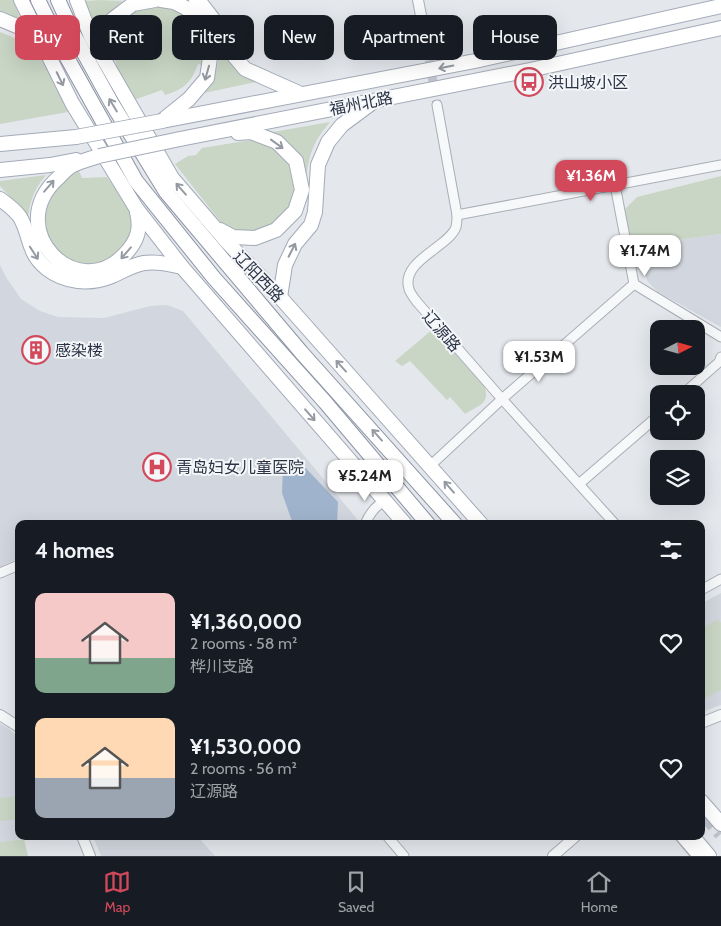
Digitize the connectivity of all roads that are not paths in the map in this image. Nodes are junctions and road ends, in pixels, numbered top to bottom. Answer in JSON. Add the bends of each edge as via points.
{"nodes":[{"id":1,"x":21,"y":0,"type":"edge"},
{"id":2,"x":38,"y":0,"type":"edge"},
{"id":3,"x":58,"y":0,"type":"edge"},
{"id":4,"x":76,"y":0,"type":"edge"},
{"id":5,"x":155,"y":0,"type":"edge"},
{"id":6,"x":161,"y":0,"type":"edge"},
{"id":7,"x":196,"y":0,"type":"edge"},
{"id":8,"x":418,"y":0,"type":"edge"},
{"id":9,"x":721,"y":6,"type":"edge"},
{"id":10,"x":28,"y":15,"type":"edge"},
{"id":11,"x":421,"y":15,"type":"edge"},
{"id":12,"x":0,"y":20,"type":"edge"},
{"id":13,"x":15,"y":26,"type":"edge"},
{"id":14,"x":721,"y":28,"type":"edge"},
{"id":15,"x":50,"y":60,"type":"edge"},
{"id":16,"x":106,"y":63,"type":"junction"},
{"id":17,"x":301,"y":94,"type":"junction"},
{"id":18,"x":378,"y":99,"type":"junction"},
{"id":19,"x":437,"y":106,"type":"tunnel mouth"},
{"id":20,"x":162,"y":121,"type":"junction"},
{"id":21,"x":180,"y":139,"type":"junction"},
{"id":22,"x":0,"y":144,"type":"edge"},
{"id":23,"x":99,"y":156,"type":"junction"},
{"id":24,"x":721,"y":165,"type":"edge"},
{"id":25,"x":0,"y":170,"type":"edge"},
{"id":26,"x":615,"y":185,"type":"junction"},
{"id":27,"x":0,"y":199,"type":"edge"},
{"id":28,"x":136,"y":208,"type":"junction"},
{"id":29,"x":457,"y":215,"type":"junction"},
{"id":30,"x":213,"y":226,"type":"junction"},
{"id":31,"x":182,"y":267,"type":"junction"},
{"id":32,"x":634,"y":284,"type":"junction"},
{"id":33,"x":280,"y":297,"type":"junction"},
{"id":34,"x":721,"y":337,"type":"edge"},
{"id":35,"x":720,"y":361,"type":"edge"},
{"id":36,"x":693,"y":385,"type":"edge"},
{"id":37,"x":502,"y":399,"type":"junction"},
{"id":38,"x":650,"y":423,"type":"edge"},
{"id":39,"x":430,"y":466,"type":"junction"},
{"id":40,"x":579,"y":484,"type":"junction"},
{"id":41,"x":385,"y":501,"type":"junction"},
{"id":42,"x":367,"y":520,"type":"edge"},
{"id":43,"x":402,"y":520,"type":"edge"},
{"id":44,"x":425,"y":520,"type":"edge"},
{"id":45,"x":452,"y":520,"type":"edge"},
{"id":46,"x":477,"y":520,"type":"edge"},
{"id":47,"x":611,"y":520,"type":"edge"},
{"id":48,"x":15,"y":567,"type":"edge"},
{"id":49,"x":0,"y":573,"type":"edge"},
{"id":50,"x":721,"y":579,"type":"edge"},
{"id":51,"x":705,"y":588,"type":"edge"},
{"id":52,"x":0,"y":715,"type":"edge"},
{"id":53,"x":721,"y":715,"type":"edge"},
{"id":54,"x":705,"y":721,"type":"edge"},
{"id":55,"x":15,"y":724,"type":"edge"},
{"id":56,"x":705,"y":806,"type":"edge"},
{"id":57,"x":721,"y":824,"type":"edge"},
{"id":58,"x":84,"y":840,"type":"edge"},
{"id":59,"x":390,"y":840,"type":"edge"},
{"id":60,"x":571,"y":840,"type":"edge"},
{"id":61,"x":685,"y":840,"type":"edge"},
{"id":62,"x":696,"y":840,"type":"edge"},
{"id":63,"x":90,"y":856,"type":"edge"},
{"id":64,"x":404,"y":856,"type":"edge"},
{"id":65,"x":553,"y":856,"type":"edge"},
{"id":66,"x":699,"y":856,"type":"edge"},
{"id":67,"x":710,"y":856,"type":"edge"}],
"edges":[{"from":1,"to":10,"type":"main road"},
{"from":2,"to":44,"type":"main road","name":"辽阳西路","via":[[136,181],[214,278]]},
{"from":45,"to":3,"type":"main road","name":"辽阳西路","one_way":true,"via":[[301,352],[166,192],[111,102]]},
{"from":4,"to":16,"type":"main road","name":"辽阳西路"},
{"from":5,"to":16,"type":"main road","via":[[133,4],[113,19],[102,48]]},
{"from":6,"to":20,"type":"main road","one_way":true,"via":[[186,8],[204,24],[211,50],[207,78],[189,99]]},
{"from":7,"to":17,"type":"main road","via":[[245,69]]},
{"from":8,"to":11,"type":"street"},
{"from":9,"to":17,"type":"main road","name":"福州北路","one_way":true,"via":[[475,61]]},
{"from":12,"to":13,"type":"main road"},
{"from":14,"to":18,"type":"main road","name":"福州北路"},
{"from":15,"to":28,"type":"main road","one_way":true,"via":[[72,103]]},
{"from":30,"to":16,"type":"main road","name":"辽阳西路","one_way":true,"via":[[172,178]]},
{"from":17,"to":20,"type":"main road","name":"福州北路"},
{"from":18,"to":21,"type":"main road","name":"福州北路"},
{"from":33,"to":18,"type":"main road","one_way":true,"via":[[285,265],[295,244],[311,225],[318,165],[328,142],[342,125]]},
{"from":19,"to":29,"type":"street"},
{"from":20,"to":22,"type":"main road","name":"福州北路","bridge":true,"via":[[76,137]]},
{"from":21,"to":23,"type":"main road","name":"福州北路","bridge":true},
{"from":21,"to":30,"type":"main road","one_way":true,"via":[[251,132],[277,142],[296,161],[302,190],[295,211],[276,230],[255,238],[233,237]]},
{"from":23,"to":25,"type":"main road","name":"福州北路"},
{"from":28,"to":23,"type":"main road","one_way":true,"via":[[140,231],[126,254],[109,267],[94,271],[70,268],[44,247],[36,218],[42,195],[72,165]]},
{"from":24,"to":26,"type":"street"},
{"from":26,"to":29,"type":"street"},
{"from":26,"to":32,"type":"street"},
{"from":27,"to":31,"type":"main road","one_way":true,"via":[[20,216],[39,261],[70,280],[103,279],[134,265],[153,262]]},
{"from":28,"to":31,"type":"main road"},
{"from":29,"to":37,"type":"street","name":"辽源路","via":[[456,228],[413,266],[408,288]]},
{"from":30,"to":33,"type":"main road","name":"辽阳西路"},
{"from":31,"to":41,"type":"main road","one_way":true},
{"from":32,"to":34,"type":"street"},
{"from":32,"to":37,"type":"street"},
{"from":39,"to":33,"type":"main road","name":"辽阳西路","one_way":true},
{"from":35,"to":36,"type":"street"},
{"from":37,"to":39,"type":"street"},
{"from":37,"to":40,"type":"street","name":"辽源路"},
{"from":38,"to":40,"type":"street"},
{"from":46,"to":39,"type":"main road","name":"辽阳西路","one_way":true},
{"from":40,"to":47,"type":"street","name":"辽源路"},
{"from":41,"to":42,"type":"street"},
{"from":41,"to":43,"type":"main road"},
{"from":48,"to":49,"type":"street"},
{"from":50,"to":51,"type":"street"},
{"from":52,"to":55,"type":"street"},
{"from":53,"to":54,"type":"street"},
{"from":56,"to":57,"type":"main road"},
{"from":58,"to":63,"type":"street"},
{"from":59,"to":64,"type":"street"},
{"from":60,"to":65,"type":"street"},
{"from":61,"to":66,"type":"main road"},
{"from":62,"to":67,"type":"main road"}]}
